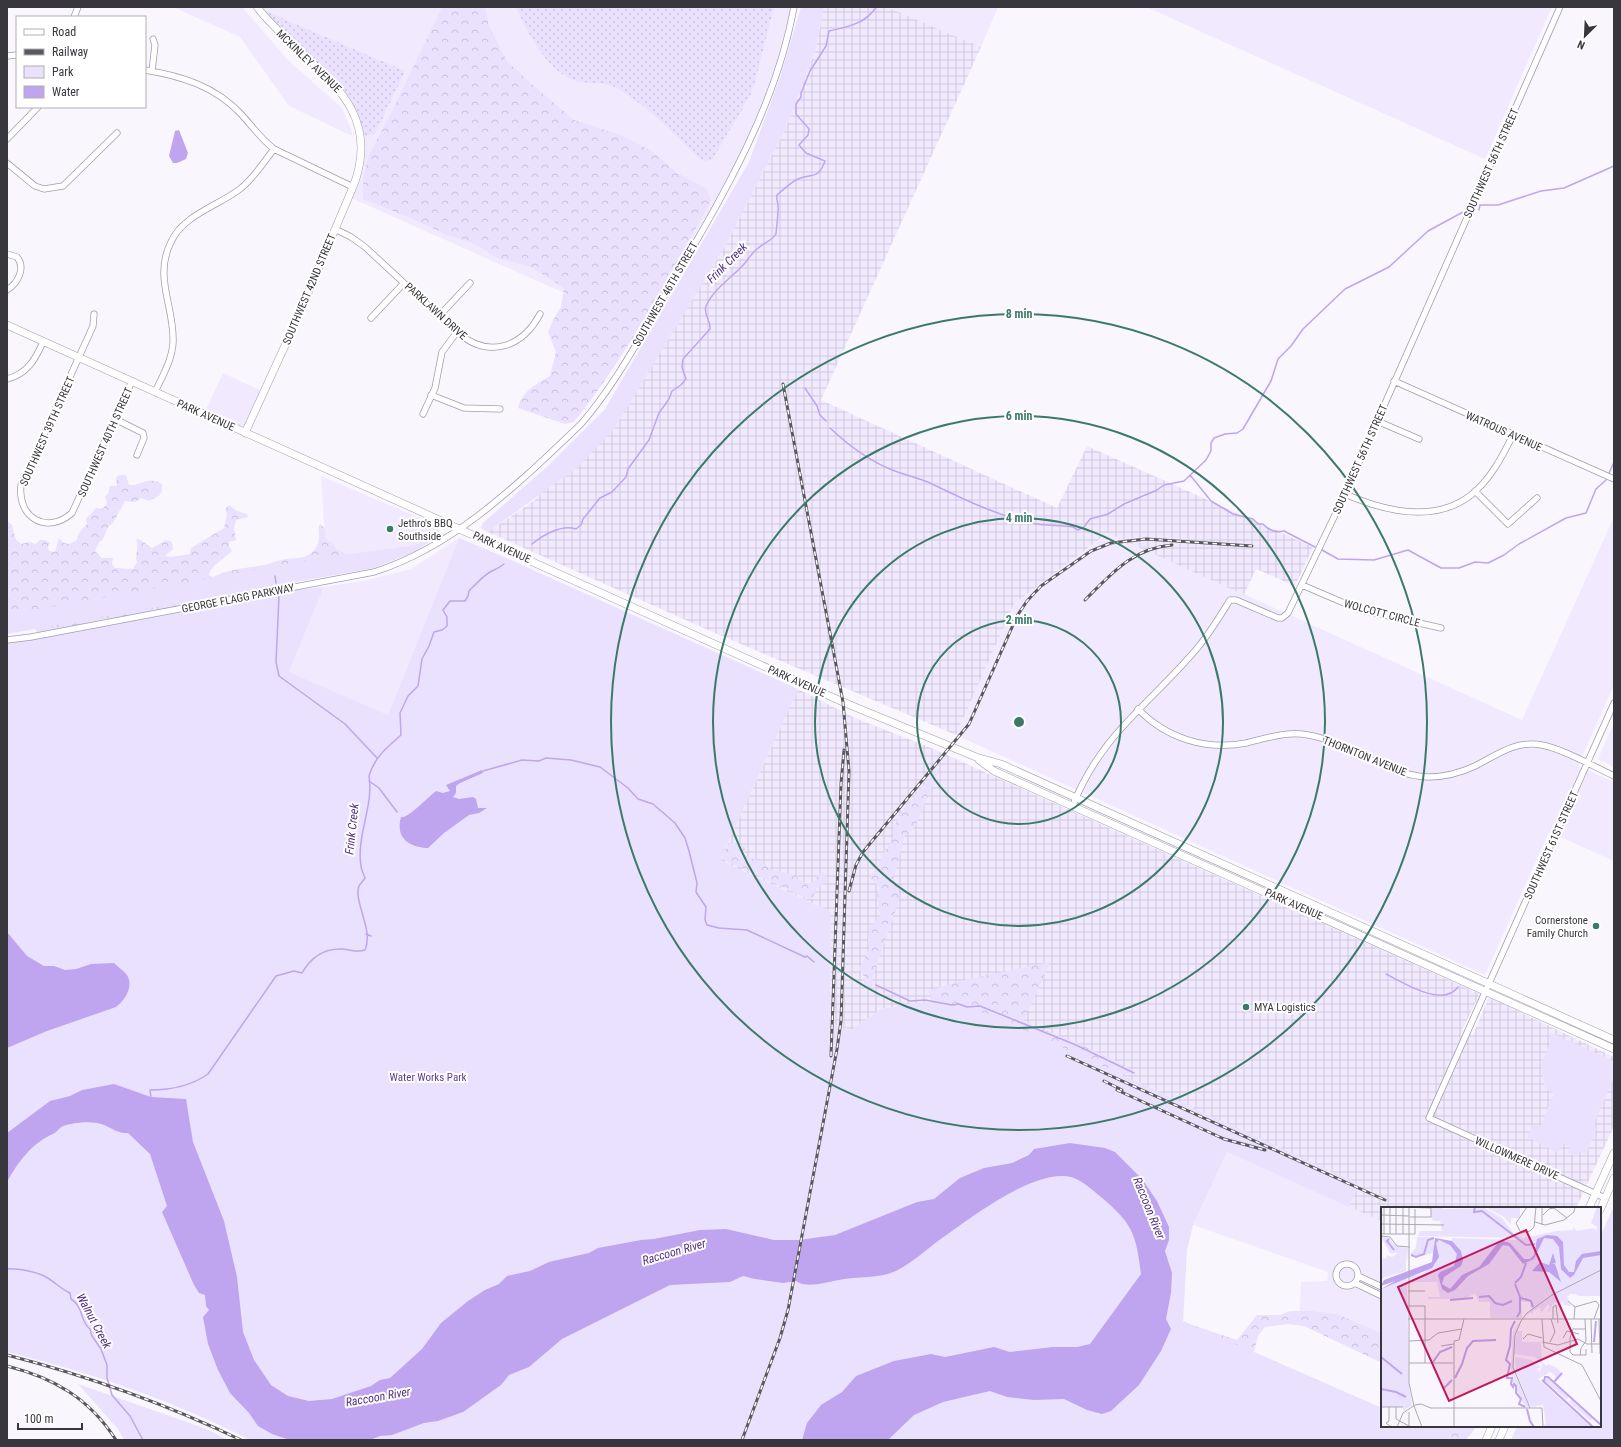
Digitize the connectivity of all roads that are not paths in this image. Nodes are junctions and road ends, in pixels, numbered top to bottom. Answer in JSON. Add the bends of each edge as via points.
{"nodes":[{"id":1,"x":257,"y":7,"type":"edge"},
{"id":2,"x":794,"y":7,"type":"edge"},
{"id":3,"x":1560,"y":7,"type":"edge"},
{"id":4,"x":153,"y":39,"type":"dead end"},
{"id":5,"x":146,"y":70,"type":"edge"},
{"id":6,"x":152,"y":71,"type":"junction"},
{"id":7,"x":37,"y":108,"type":"edge"},
{"id":8,"x":117,"y":133,"type":"dead end"},
{"id":9,"x":7,"y":139,"type":"edge"},
{"id":10,"x":362,"y":142,"type":"joint"},
{"id":11,"x":274,"y":149,"type":"junction"},
{"id":12,"x":7,"y":163,"type":"edge"},
{"id":13,"x":354,"y":187,"type":"junction"},
{"id":14,"x":335,"y":229,"type":"junction"},
{"id":15,"x":7,"y":254,"type":"edge"},
{"id":16,"x":470,"y":282,"type":"dead end"},
{"id":17,"x":404,"y":283,"type":"junction"},
{"id":18,"x":7,"y":290,"type":"edge"},
{"id":19,"x":94,"y":314,"type":"dead end"},
{"id":20,"x":540,"y":314,"type":"dead end"},
{"id":21,"x":440,"y":315,"type":"junction"},
{"id":22,"x":371,"y":318,"type":"dead end"},
{"id":23,"x":7,"y":325,"type":"edge"},
{"id":24,"x":457,"y":332,"type":"junction"},
{"id":25,"x":43,"y":342,"type":"junction"},
{"id":26,"x":79,"y":358,"type":"junction"},
{"id":27,"x":7,"y":379,"type":"edge"},
{"id":28,"x":132,"y":381,"type":"junction"},
{"id":29,"x":1394,"y":381,"type":"junction"},
{"id":30,"x":155,"y":392,"type":"junction"},
{"id":31,"x":431,"y":395,"type":"junction"},
{"id":32,"x":500,"y":409,"type":"dead end"},
{"id":33,"x":423,"y":414,"type":"dead end"},
{"id":34,"x":115,"y":419,"type":"junction"},
{"id":35,"x":1377,"y":421,"type":"junction"},
{"id":36,"x":245,"y":432,"type":"junction"},
{"id":37,"x":1513,"y":435,"type":"junction"},
{"id":38,"x":1419,"y":440,"type":"dead end"},
{"id":39,"x":137,"y":455,"type":"dead end"},
{"id":40,"x":1614,"y":479,"type":"edge"},
{"id":41,"x":1475,"y":491,"type":"junction"},
{"id":42,"x":1345,"y":494,"type":"junction"},
{"id":43,"x":1537,"y":498,"type":"dead end"},
{"id":44,"x":78,"y":503,"type":"joint"},
{"id":45,"x":460,"y":529,"type":"junction"},
{"id":46,"x":1302,"y":585,"type":"junction"},
{"id":47,"x":1441,"y":628,"type":"dead end"},
{"id":48,"x":7,"y":640,"type":"edge"},
{"id":49,"x":1614,"y":703,"type":"edge"},
{"id":50,"x":1138,"y":709,"type":"junction"},
{"id":51,"x":976,"y":757,"type":"junction"},
{"id":52,"x":1587,"y":764,"type":"junction"},
{"id":53,"x":1614,"y":776,"type":"edge"},
{"id":54,"x":1076,"y":798,"type":"junction"},
{"id":55,"x":1073,"y":805,"type":"junction"},
{"id":56,"x":1488,"y":987,"type":"junction"},
{"id":57,"x":1614,"y":1040,"type":"edge"},
{"id":58,"x":1614,"y":1049,"type":"edge"},
{"id":59,"x":1429,"y":1118,"type":"joint"},
{"id":60,"x":1614,"y":1153,"type":"edge"},
{"id":61,"x":1614,"y":1178,"type":"edge"},
{"id":62,"x":1596,"y":1193,"type":"junction"},
{"id":63,"x":1605,"y":1198,"type":"junction"},
{"id":64,"x":1589,"y":1207,"type":"edge"},
{"id":65,"x":1601,"y":1208,"type":"edge"},
{"id":66,"x":1358,"y":1276,"type":"junction"},
{"id":67,"x":1355,"y":1283,"type":"junction"},
{"id":68,"x":1381,"y":1287,"type":"edge"},
{"id":69,"x":1381,"y":1296,"type":"edge"},
{"id":70,"x":1492,"y":1427,"type":"edge"},
{"id":71,"x":1505,"y":1427,"type":"edge"},
{"id":72,"x":1486,"y":1440,"type":"edge"},
{"id":73,"x":1499,"y":1440,"type":"edge"}],
"edges":[{"from":1,"to":10,"type":"main road","name":"MCKINLEY AVENUE","via":[[347,99],[357,121]]},
{"from":2,"to":45,"type":"street","name":"SOUTHWEST 46TH STREET","via":[[779,66],[752,136],[726,188],[610,387],[568,437],[495,502]]},
{"from":3,"to":29,"type":"street","name":"SOUTHWEST 56TH STREET"},
{"from":4,"to":6,"type":"street","via":[[155,45]]},
{"from":5,"to":6,"type":"street"},
{"from":6,"to":11,"type":"street","via":[[195,82],[219,95]]},
{"from":7,"to":9,"type":"street"},
{"from":8,"to":12,"type":"street","via":[[67,183],[54,188],[35,186]]},
{"from":10,"to":13,"type":"main road","name":"SOUTHWEST 42ND STREET","via":[[361,163]]},
{"from":11,"to":13,"type":"street"},
{"from":11,"to":30,"type":"street","via":[[247,183],[182,225],[171,240],[162,276],[173,342],[169,360]]},
{"from":13,"to":14,"type":"main road","name":"SOUTHWEST 42ND STREET"},
{"from":14,"to":17,"type":"street","name":"PARKLAWN DRIVE","via":[[358,242]]},
{"from":14,"to":36,"type":"main road","name":"SOUTHWEST 42ND STREET"},
{"from":15,"to":18,"type":"street","via":[[17,257],[22,266],[17,279]]},
{"from":16,"to":21,"type":"street"},
{"from":17,"to":21,"type":"street","name":"PARKLAWN DRIVE"},
{"from":17,"to":22,"type":"street"},
{"from":19,"to":26,"type":"street","name":"SOUTHWEST 39TH STREET","via":[[93,326]]},
{"from":20,"to":24,"type":"street","name":"PARKLAWN DRIVE","via":[[533,327],[523,337],[505,346],[481,345],[471,342]]},
{"from":21,"to":24,"type":"street","name":"PARKLAWN DRIVE"},
{"from":23,"to":25,"type":"main road","name":"PARK AVENUE"},
{"from":24,"to":31,"type":"street","via":[[442,352],[437,380]]},
{"from":25,"to":26,"type":"main road","name":"PARK AVENUE"},
{"from":25,"to":27,"type":"street","via":[[28,369]]},
{"from":26,"to":28,"type":"main road","name":"PARK AVENUE"},
{"from":26,"to":44,"type":"street","name":"SOUTHWEST 39TH STREET","via":[[20,494],[26,512],[35,520],[44,523],[65,519]]},
{"from":28,"to":30,"type":"main road","name":"PARK AVENUE"},
{"from":28,"to":34,"type":"street","name":"SOUTHWEST 40TH STREET"},
{"from":29,"to":35,"type":"street","name":"SOUTHWEST 56TH STREET"},
{"from":29,"to":37,"type":"street","name":"WATROUS AVENUE"},
{"from":30,"to":36,"type":"main road","name":"PARK AVENUE"},
{"from":31,"to":32,"type":"street","via":[[464,408]]},
{"from":31,"to":33,"type":"street"},
{"from":34,"to":39,"type":"street","via":[[143,434],[144,438]]},
{"from":34,"to":44,"type":"street","name":"SOUTHWEST 40TH STREET"},
{"from":35,"to":38,"type":"street"},
{"from":35,"to":42,"type":"street","name":"SOUTHWEST 56TH STREET"},
{"from":36,"to":45,"type":"main road","name":"PARK AVENUE"},
{"from":37,"to":40,"type":"street","name":"WATROUS AVENUE"},
{"from":37,"to":41,"type":"street","via":[[1499,463]]},
{"from":41,"to":42,"type":"street","via":[[1448,508],[1419,512],[1376,506]]},
{"from":41,"to":43,"type":"street","via":[[1508,524]]},
{"from":42,"to":46,"type":"street","name":"SOUTHWEST 56TH STREET"},
{"from":45,"to":48,"type":"street","name":"GEORGE FLAGG PARKWAY","via":[[418,554],[374,572]]},
{"from":45,"to":51,"type":"main road","name":"PARK AVENUE","via":[[843,702]]},
{"from":46,"to":47,"type":"street","name":"WOLCOTT CIRCLE","via":[[1358,609]]},
{"from":46,"to":50,"type":"street","name":"SOUTHWEST 56TH STREET","via":[[1288,613],[1282,618],[1230,600],[1217,623],[1198,647]]},
{"from":49,"to":52,"type":"street","name":"SOUTHWEST 61ST STREET"},
{"from":50,"to":52,"type":"street","name":"THORNTON AVENUE","via":[[1162,729],[1196,742],[1228,745],[1285,734],[1309,735],[1396,770],[1419,776],[1457,773],[1475,766],[1501,750],[1525,744],[1550,746]]},
{"from":50,"to":54,"type":"street","name":"SOUTHWEST 56TH STREET","via":[[1104,747]]},
{"from":51,"to":54,"type":"main road","name":"PARK AVENUE","via":[[1000,764]]},
{"from":51,"to":55,"type":"main road","name":"PARK AVENUE","via":[[994,770]]},
{"from":52,"to":53,"type":"street","name":"THORNTON AVENUE"},
{"from":52,"to":56,"type":"street","name":"SOUTHWEST 61ST STREET"},
{"from":54,"to":55,"type":"street","name":"SOUTHWEST 56TH STREET"},
{"from":54,"to":56,"type":"main road","name":"PARK AVENUE"},
{"from":55,"to":56,"type":"main road","name":"PARK AVENUE"},
{"from":56,"to":57,"type":"main road","name":"PARK AVENUE"},
{"from":56,"to":58,"type":"main road","name":"PARK AVENUE"},
{"from":56,"to":59,"type":"street","name":"SOUTHWEST 61ST STREET"},
{"from":59,"to":62,"type":"street","name":"WILLOWMERE DRIVE"},
{"from":60,"to":62,"type":"main road"},
{"from":61,"to":63,"type":"main road"},
{"from":62,"to":63,"type":"street","name":"WILLOWMERE DRIVE"},
{"from":62,"to":64,"type":"main road"},
{"from":63,"to":65,"type":"main road"},
{"from":66,"to":67,"type":"street"},
{"from":66,"to":67,"type":"street","via":[[1355,1267],[1348,1264],[1336,1271],[1336,1278],[1340,1284],[1347,1286]]},
{"from":66,"to":68,"type":"street"},
{"from":67,"to":69,"type":"street"},
{"from":70,"to":72,"type":"main road"},
{"from":71,"to":73,"type":"main road"}]}
